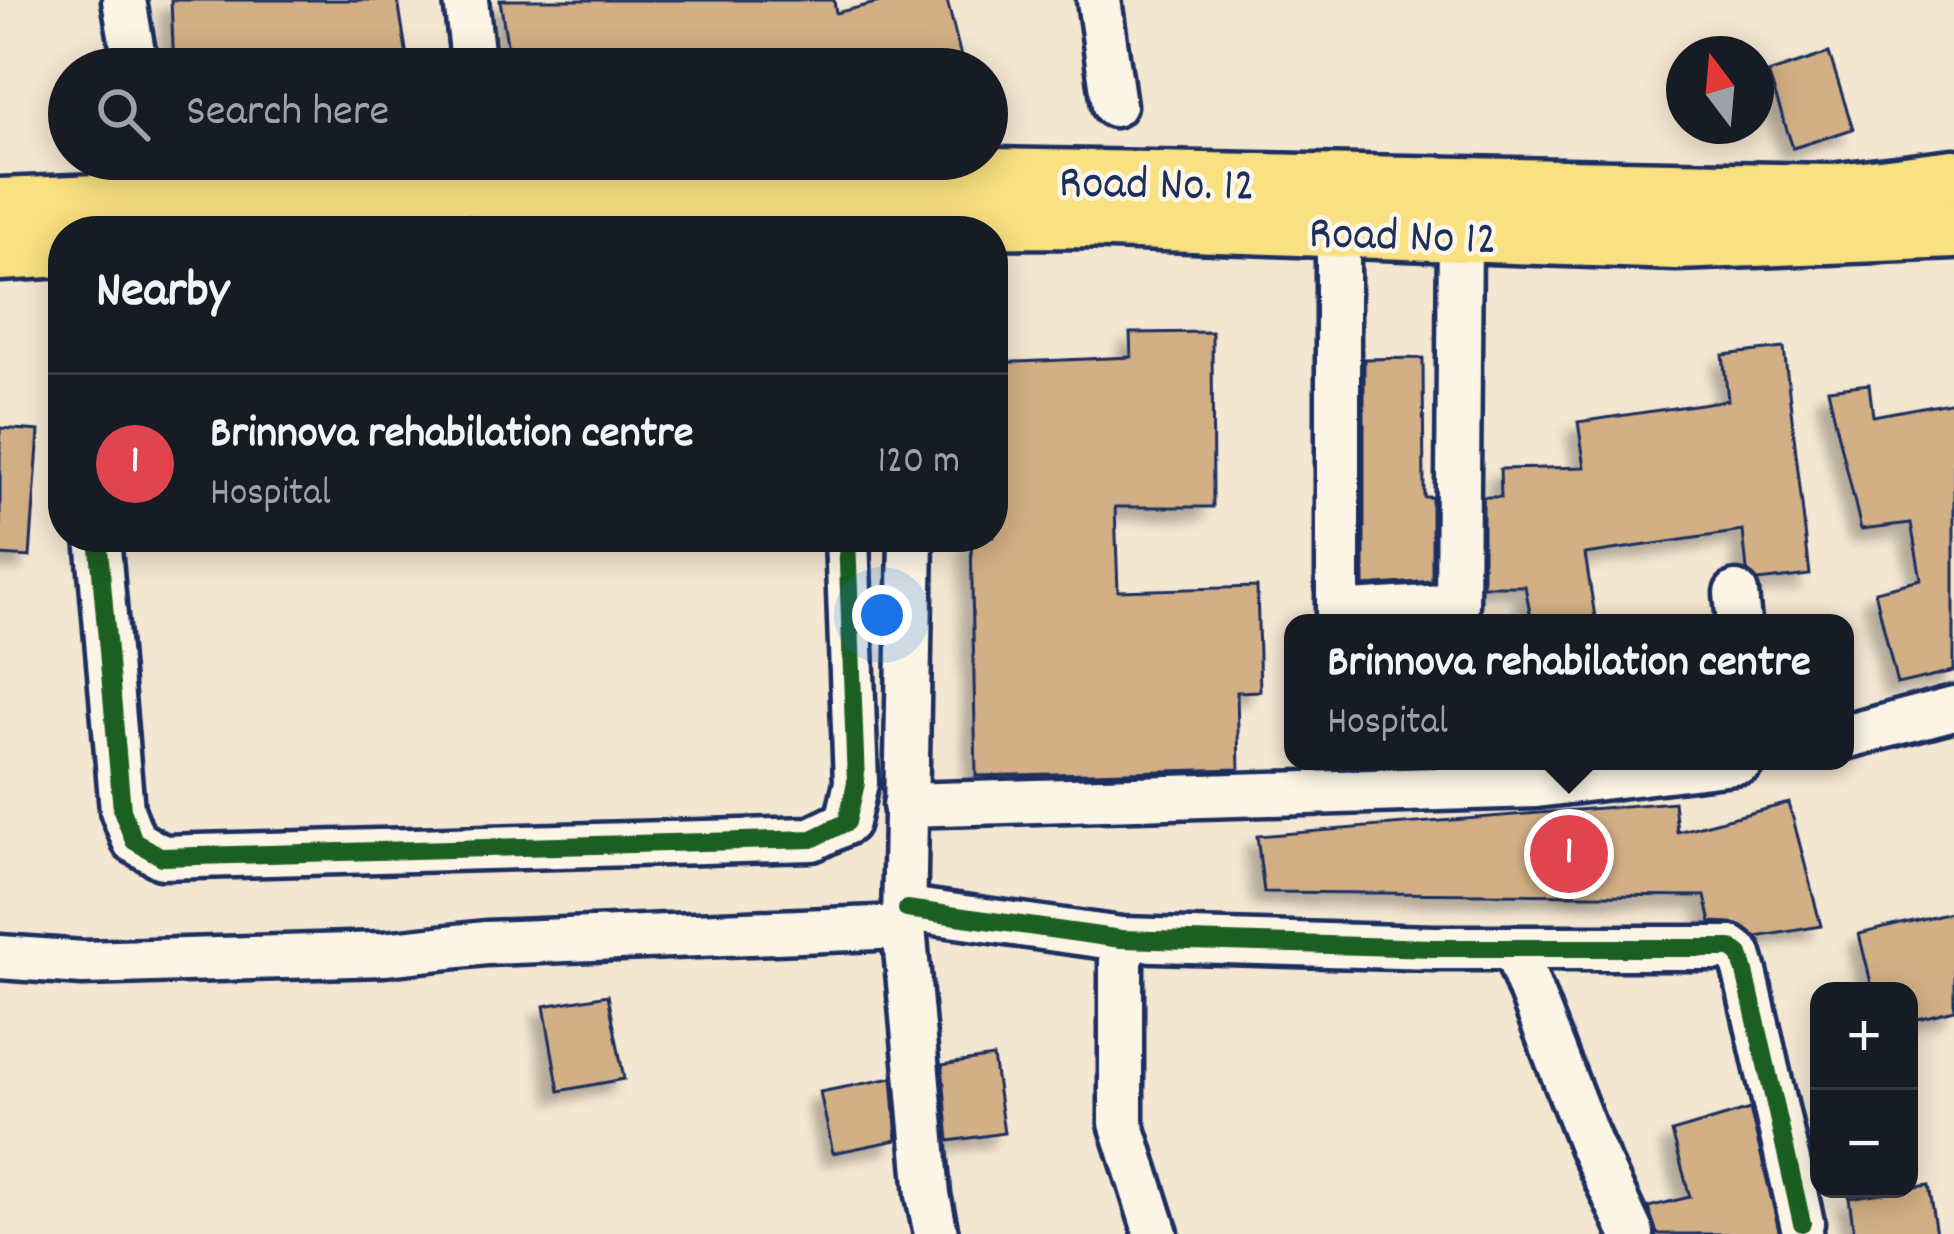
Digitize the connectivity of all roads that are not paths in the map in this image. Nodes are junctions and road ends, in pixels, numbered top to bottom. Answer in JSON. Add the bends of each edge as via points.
{"nodes":[{"id":1,"x":124,"y":0,"type":"edge"},
{"id":2,"x":466,"y":0,"type":"edge"},
{"id":3,"x":1099,"y":0,"type":"edge"},
{"id":4,"x":132,"y":48,"type":"edge"},
{"id":5,"x":472,"y":48,"type":"edge"},
{"id":6,"x":1114,"y":105,"type":"dead end"},
{"id":7,"x":1008,"y":176,"type":"edge"},
{"id":8,"x":1954,"y":177,"type":"edge"},
{"id":9,"x":146,"y":180,"type":"edge"},
{"id":10,"x":185,"y":180,"type":"edge"},
{"id":11,"x":749,"y":180,"type":"edge"},
{"id":12,"x":489,"y":202,"type":"edge"},
{"id":13,"x":0,"y":206,"type":"edge"},
{"id":14,"x":690,"y":216,"type":"edge"},
{"id":15,"x":1008,"y":223,"type":"edge"},
{"id":16,"x":1338,"y":230,"type":"junction"},
{"id":17,"x":1954,"y":231,"type":"edge"},
{"id":18,"x":1460,"y":234,"type":"junction"},
{"id":19,"x":48,"y":250,"type":"edge"},
{"id":20,"x":0,"y":253,"type":"edge"},
{"id":21,"x":99,"y":552,"type":"edge"},
{"id":22,"x":848,"y":552,"type":"edge"},
{"id":23,"x":911,"y":552,"type":"edge"},
{"id":24,"x":1954,"y":708,"type":"edge"},
{"id":25,"x":1854,"y":734,"type":"edge"},
{"id":26,"x":1660,"y":770,"type":"edge"},
{"id":27,"x":905,"y":805,"type":"junction"},
{"id":28,"x":905,"y":918,"type":"junction"},
{"id":29,"x":1121,"y":939,"type":"junction"},
{"id":30,"x":1514,"y":947,"type":"junction"},
{"id":31,"x":2,"y":963,"type":"edge"},
{"id":32,"x":1802,"y":1223,"type":"dead end"},
{"id":33,"x":936,"y":1234,"type":"edge"},
{"id":34,"x":1156,"y":1234,"type":"edge"},
{"id":35,"x":1632,"y":1234,"type":"edge"}],
"edges":[{"from":1,"to":4,"type":"street"},
{"from":2,"to":5,"type":"street"},
{"from":3,"to":6,"type":"street"},
{"from":7,"to":8,"type":"main road","name":"Road No. 12","via":[[1831,192]]},
{"from":9,"to":13,"type":"main road","name":"Road No. 12"},
{"from":10,"to":12,"type":"main road","name":"Road No. 12"},
{"from":11,"to":12,"type":"main road","name":"Road No. 12"},
{"from":12,"to":14,"type":"main road","name":"Road No 12"},
{"from":15,"to":16,"type":"main road","name":"Road No 12"},
{"from":16,"to":18,"type":"main road","name":"Road No 12"},
{"from":16,"to":18,"type":"street","via":[[1338,613],[1456,605]]},
{"from":17,"to":18,"type":"main road","name":"Road No 12","via":[[1676,242]]},
{"from":19,"to":20,"type":"main road"},
{"from":21,"to":22,"type":"street","via":[[122,810],[134,841],[162,857],[812,839],[847,822],[856,783]]},
{"from":23,"to":27,"type":"street"},
{"from":24,"to":25,"type":"street"},
{"from":26,"to":27,"type":"street","via":[[1536,786]]},
{"from":27,"to":28,"type":"street"},
{"from":28,"to":29,"type":"street"},
{"from":28,"to":31,"type":"street","via":[[384,954]]},
{"from":28,"to":33,"type":"street"},
{"from":29,"to":30,"type":"street"},
{"from":29,"to":34,"type":"street","via":[[1120,1123]]},
{"from":30,"to":32,"type":"street","via":[[1713,947],[1740,955]]},
{"from":30,"to":35,"type":"street"}]}
